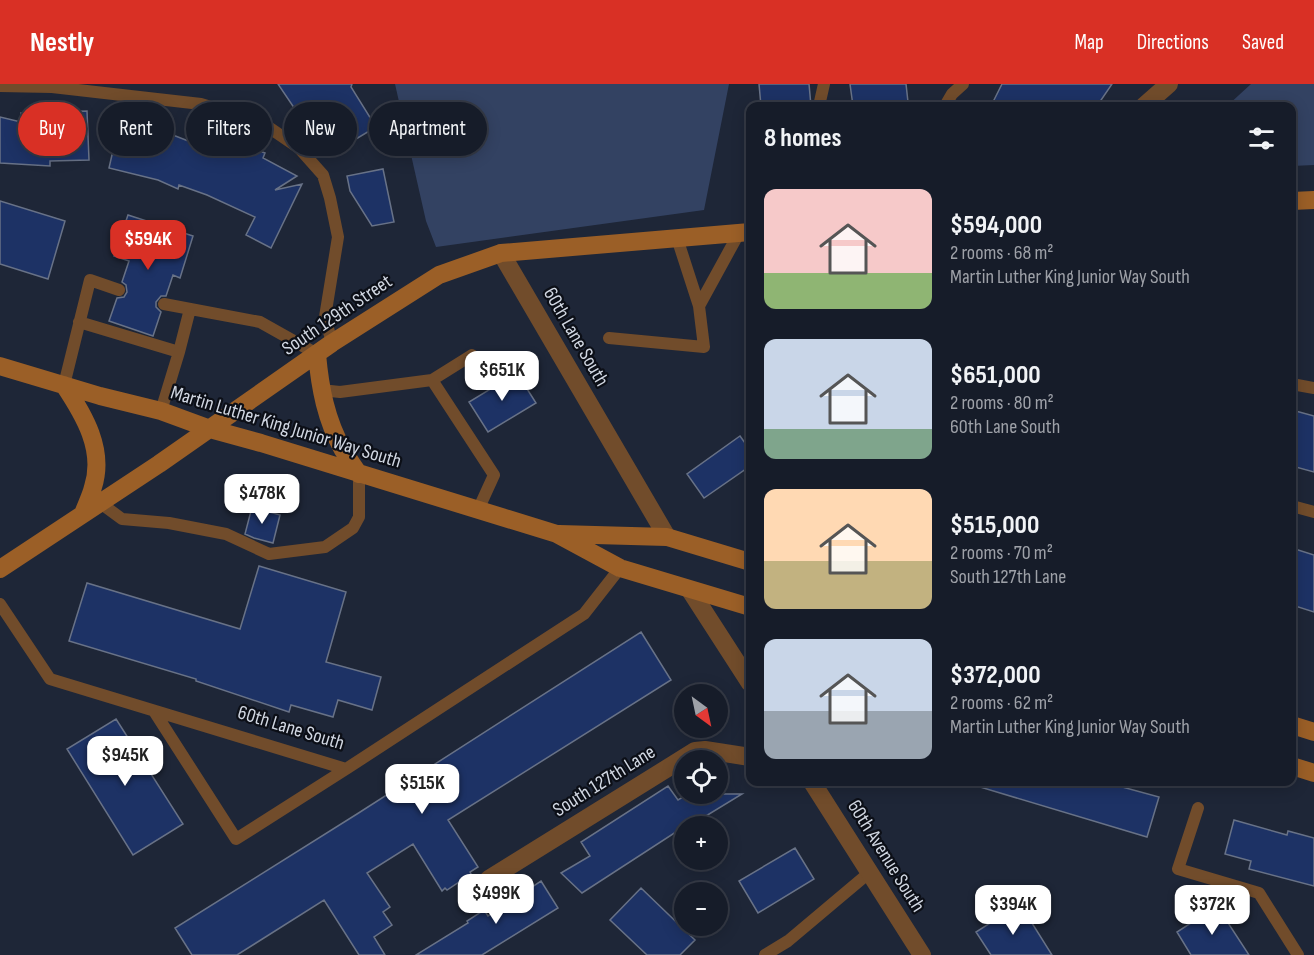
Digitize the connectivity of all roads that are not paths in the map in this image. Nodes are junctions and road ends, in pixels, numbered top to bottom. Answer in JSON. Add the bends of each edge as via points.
{"nodes":[{"id":1,"x":824,"y":84,"type":"edge"},
{"id":2,"x":963,"y":84,"type":"edge"},
{"id":3,"x":1169,"y":84,"type":"edge"},
{"id":4,"x":0,"y":86,"type":"edge"},
{"id":5,"x":52,"y":86,"type":"edge"},
{"id":6,"x":820,"y":102,"type":"edge"},
{"id":7,"x":947,"y":102,"type":"edge"},
{"id":8,"x":1149,"y":102,"type":"edge"},
{"id":9,"x":1314,"y":200,"type":"edge"},
{"id":10,"x":1296,"y":201,"type":"edge"},
{"id":11,"x":744,"y":232,"type":"edge"},
{"id":12,"x":677,"y":238,"type":"junction"},
{"id":13,"x":501,"y":254,"type":"junction"},
{"id":14,"x":119,"y":290,"type":"dead end"},
{"id":15,"x":164,"y":304,"type":"dead end"},
{"id":16,"x":699,"y":306,"type":"junction"},
{"id":17,"x":190,"y":309,"type":"junction"},
{"id":18,"x":79,"y":322,"type":"junction"},
{"id":19,"x":609,"y":338,"type":"dead end"},
{"id":20,"x":325,"y":349,"type":"junction"},
{"id":21,"x":179,"y":352,"type":"junction"},
{"id":22,"x":472,"y":355,"type":"dead end"},
{"id":23,"x":0,"y":366,"type":"edge"},
{"id":24,"x":432,"y":380,"type":"junction"},
{"id":25,"x":64,"y":385,"type":"junction"},
{"id":26,"x":1296,"y":385,"type":"edge"},
{"id":27,"x":1314,"y":388,"type":"edge"},
{"id":28,"x":321,"y":390,"type":"junction"},
{"id":29,"x":161,"y":411,"type":"junction"},
{"id":30,"x":210,"y":429,"type":"junction"},
{"id":31,"x":359,"y":474,"type":"junction"},
{"id":32,"x":99,"y":502,"type":"junction"},
{"id":33,"x":1296,"y":507,"type":"edge"},
{"id":34,"x":477,"y":510,"type":"junction"},
{"id":35,"x":1314,"y":512,"type":"edge"},
{"id":36,"x":82,"y":514,"type":"junction"},
{"id":37,"x":557,"y":534,"type":"junction"},
{"id":38,"x":667,"y":537,"type":"junction"},
{"id":39,"x":746,"y":561,"type":"edge"},
{"id":40,"x":620,"y":568,"type":"junction"},
{"id":41,"x":0,"y":569,"type":"edge"},
{"id":42,"x":690,"y":590,"type":"junction"},
{"id":43,"x":0,"y":604,"type":"edge"},
{"id":44,"x":746,"y":606,"type":"edge"},
{"id":45,"x":746,"y":677,"type":"edge"},
{"id":46,"x":154,"y":711,"type":"junction"},
{"id":47,"x":1296,"y":726,"type":"edge"},
{"id":48,"x":1314,"y":732,"type":"edge"},
{"id":49,"x":746,"y":756,"type":"edge"},
{"id":50,"x":1296,"y":767,"type":"edge"},
{"id":51,"x":346,"y":769,"type":"junction"},
{"id":52,"x":1314,"y":773,"type":"edge"},
{"id":53,"x":815,"y":786,"type":"edge"},
{"id":54,"x":1198,"y":808,"type":"dead end"},
{"id":55,"x":870,"y":872,"type":"junction"},
{"id":56,"x":489,"y":879,"type":"dead end"},
{"id":57,"x":765,"y":955,"type":"edge"},
{"id":58,"x":922,"y":955,"type":"edge"},
{"id":59,"x":1298,"y":955,"type":"edge"}],
"edges":[{"from":1,"to":6,"type":"lane"},
{"from":2,"to":7,"type":"lane"},
{"from":3,"to":8,"type":"street"},
{"from":4,"to":5,"type":"lane"},
{"from":5,"to":20,"type":"lane","via":[[201,104],[261,122],[299,148],[322,175],[338,237],[325,317]]},
{"from":9,"to":10,"type":"street"},
{"from":11,"to":12,"type":"street","name":"South 129th Street"},
{"from":11,"to":16,"type":"lane"},
{"from":12,"to":13,"type":"street","name":"South 129th Street"},
{"from":12,"to":16,"type":"lane"},
{"from":13,"to":20,"type":"street","name":"South 129th Street","via":[[439,274]]},
{"from":13,"to":38,"type":"street","name":"60th Lane South"},
{"from":14,"to":18,"type":"lane","via":[[90,280]]},
{"from":15,"to":17,"type":"lane"},
{"from":16,"to":19,"type":"lane","via":[[704,347]]},
{"from":17,"to":20,"type":"lane","via":[[260,322]]},
{"from":17,"to":21,"type":"lane"},
{"from":18,"to":21,"type":"lane"},
{"from":18,"to":25,"type":"lane"},
{"from":20,"to":28,"type":"street"},
{"from":20,"to":30,"type":"street","name":"South 129th Street"},
{"from":21,"to":29,"type":"lane"},
{"from":22,"to":24,"type":"lane"},
{"from":23,"to":25,"type":"street","name":"Martin Luther King Junior Way South"},
{"from":24,"to":28,"type":"lane","via":[[340,392]]},
{"from":24,"to":34,"type":"lane","via":[[494,475]]},
{"from":25,"to":29,"type":"street","name":"Martin Luther King Junior Way South"},
{"from":25,"to":36,"type":"street","via":[[81,410],[95,447],[94,487]]},
{"from":26,"to":27,"type":"lane"},
{"from":28,"to":31,"type":"street","via":[[342,449]]},
{"from":29,"to":30,"type":"street","name":"Martin Luther King Junior Way South"},
{"from":30,"to":31,"type":"street","name":"Martin Luther King Junior Way South"},
{"from":30,"to":32,"type":"street","name":"South 129th Street"},
{"from":31,"to":32,"type":"lane","via":[[359,517],[353,528],[326,547],[269,554],[226,534],[122,519]]},
{"from":31,"to":34,"type":"street","name":"Martin Luther King Junior Way South"},
{"from":32,"to":36,"type":"street","name":"South 129th Street"},
{"from":33,"to":35,"type":"lane"},
{"from":34,"to":37,"type":"street","name":"Martin Luther King Junior Way South"},
{"from":36,"to":41,"type":"street","name":"South 129th Street"},
{"from":37,"to":38,"type":"street","name":"Martin Luther King Junior Way South"},
{"from":37,"to":40,"type":"street","name":"Martin Luther King Junior Way South"},
{"from":38,"to":39,"type":"street","name":"Martin Luther King Junior Way South"},
{"from":40,"to":42,"type":"street","name":"Martin Luther King Junior Way South"},
{"from":40,"to":51,"type":"lane","name":"60th Lane South","via":[[584,614]]},
{"from":42,"to":44,"type":"street","name":"Martin Luther King Junior Way South"},
{"from":42,"to":45,"type":"street"},
{"from":43,"to":46,"type":"lane","name":"60th Lane South","via":[[50,678]]},
{"from":46,"to":51,"type":"lane","name":"60th Lane South"},
{"from":46,"to":51,"type":"lane","via":[[236,839]]},
{"from":47,"to":48,"type":"street"},
{"from":49,"to":56,"type":"street","name":"South 127th Lane","via":[[695,751]]},
{"from":50,"to":52,"type":"street"},
{"from":53,"to":55,"type":"street","name":"60th Avenue South"},
{"from":54,"to":59,"type":"lane","via":[[1178,869],[1259,893]]},
{"from":55,"to":57,"type":"lane","via":[[788,941]]},
{"from":55,"to":58,"type":"street","name":"60th Avenue South"}]}
